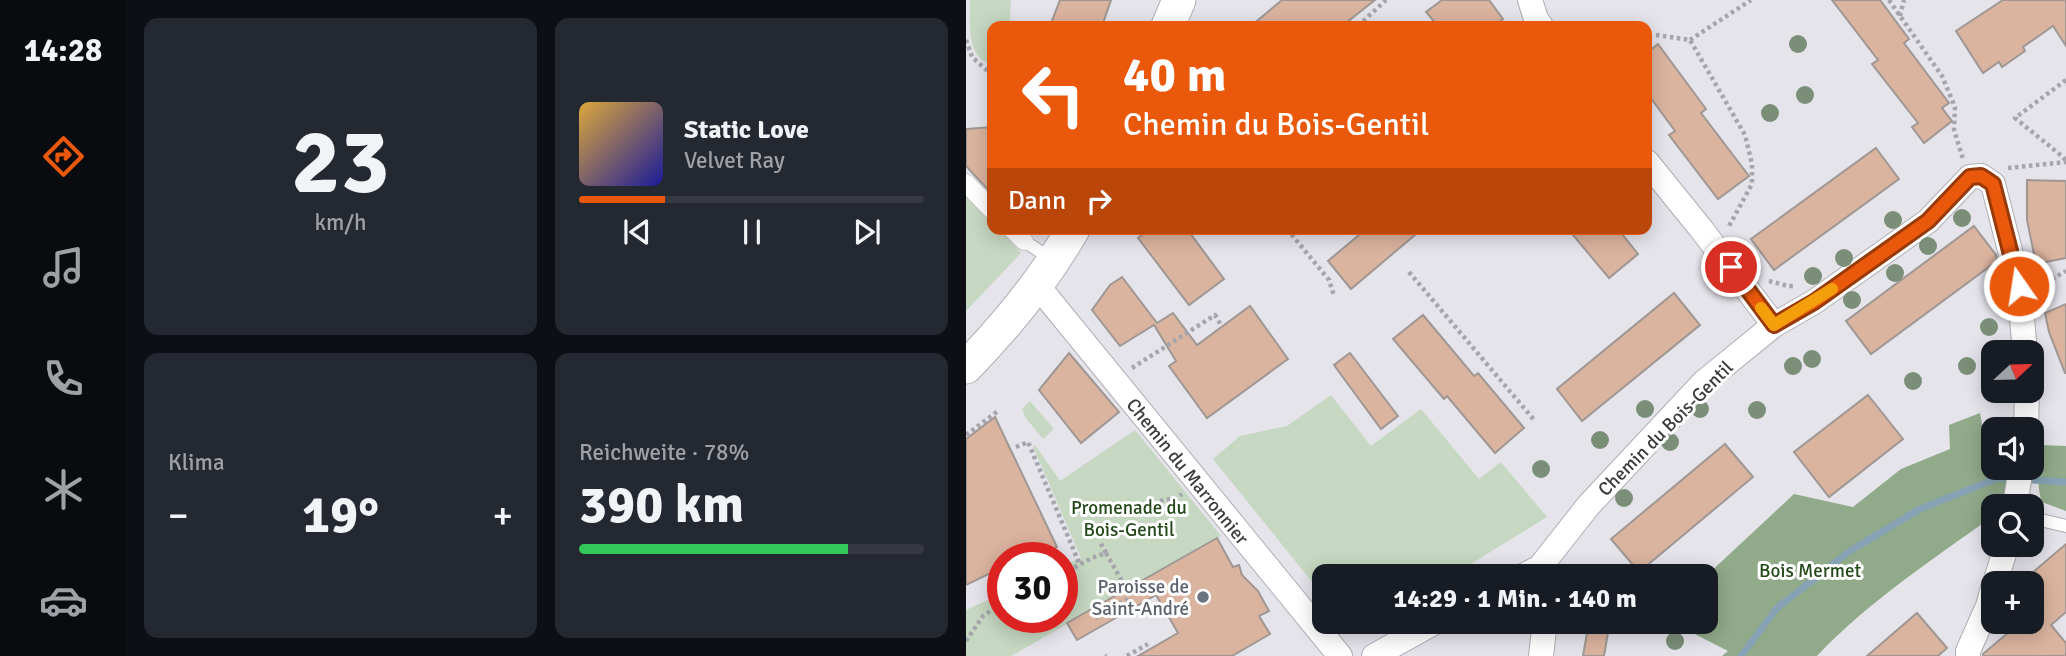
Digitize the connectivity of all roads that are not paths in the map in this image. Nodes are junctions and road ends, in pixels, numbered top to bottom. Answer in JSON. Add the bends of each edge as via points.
{"nodes":[{"id":1,"x":1179,"y":0,"type":"edge"},
{"id":2,"x":1530,"y":0,"type":"edge"},
{"id":3,"x":1170,"y":21,"type":"edge"},
{"id":4,"x":1537,"y":21,"type":"edge"},
{"id":5,"x":1652,"y":168,"type":"edge"},
{"id":6,"x":966,"y":183,"type":"edge"},
{"id":7,"x":987,"y":205,"type":"edge"},
{"id":8,"x":1018,"y":235,"type":"edge"},
{"id":9,"x":1069,"y":235,"type":"edge"},
{"id":10,"x":1045,"y":273,"type":"junction"},
{"id":11,"x":1774,"y":325,"type":"junction"},
{"id":12,"x":2024,"y":340,"type":"edge"},
{"id":13,"x":966,"y":367,"type":"edge"},
{"id":14,"x":2044,"y":518,"type":"edge"},
{"id":15,"x":2066,"y":526,"type":"edge"},
{"id":16,"x":1542,"y":564,"type":"edge"},
{"id":17,"x":1981,"y":622,"type":"edge"},
{"id":18,"x":1414,"y":634,"type":"edge"},
{"id":19,"x":1544,"y":634,"type":"edge"},
{"id":20,"x":1340,"y":656,"type":"edge"},
{"id":21,"x":1374,"y":656,"type":"edge"},
{"id":22,"x":1541,"y":656,"type":"edge"},
{"id":23,"x":1968,"y":656,"type":"edge"}],
"edges":[{"from":1,"to":3,"type":"main road"},
{"from":2,"to":4,"type":"street"},
{"from":5,"to":11,"type":"street"},
{"from":6,"to":7,"type":"street"},
{"from":8,"to":10,"type":"lane"},
{"from":9,"to":10,"type":"main road"},
{"from":10,"to":13,"type":"main road"},
{"from":10,"to":20,"type":"street","name":"Chemin du Marronnier","via":[[1114,380]]},
{"from":11,"to":12,"type":"street","name":"Chemin du Bois-Gentil","via":[[1928,221],[1969,173],[1993,184],[2019,286]]},
{"from":11,"to":16,"type":"street","name":"Chemin du Bois-Gentil","via":[[1704,382],[1588,506]]},
{"from":14,"to":15,"type":"lane"},
{"from":17,"to":23,"type":"street"},
{"from":18,"to":21,"type":"street"},
{"from":19,"to":22,"type":"street"}]}
